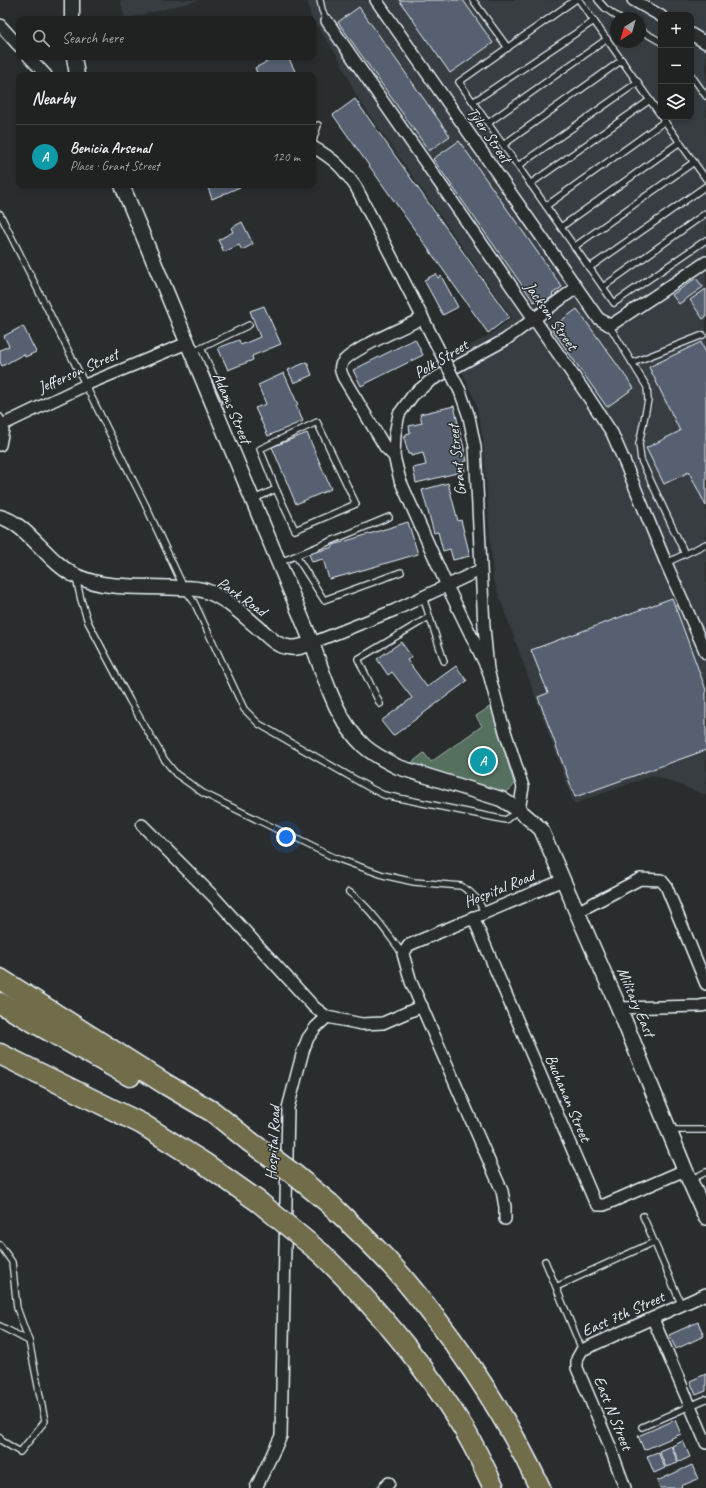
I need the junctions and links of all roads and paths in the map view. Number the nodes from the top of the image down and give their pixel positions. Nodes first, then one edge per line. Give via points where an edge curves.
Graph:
1 (72, 0) edge
2 (320, 0) edge
3 (376, 0) edge
4 (473, 0) edge
5 (575, 0) edge
6 (579, 0) edge
7 (598, 0) edge
8 (633, 0) edge
9 (611, 12) edge
10 (658, 14) edge
11 (72, 16) edge
12 (327, 21) joint
13 (594, 21) junction
14 (0, 25) edge
15 (646, 33) edge
16 (694, 36) edge
17 (607, 39) junction
18 (658, 40) edge
19 (16, 43) edge
20 (706, 43) edge
21 (508, 48) junction
22 (32, 60) edge
23 (74, 60) edge
24 (622, 60) junction
25 (43, 72) edge
26 (76, 72) edge
27 (694, 78) edge
28 (638, 82) junction
29 (706, 96) edge
30 (650, 100) junction
31 (473, 102) junction
32 (658, 111) edge
33 (660, 120) edge
34 (664, 120) edge
35 (488, 124) junction
36 (318, 125) dead end
37 (316, 131) edge
38 (680, 142) junction
39 (503, 145) junction
40 (316, 149) edge
41 (694, 162) junction
42 (518, 166) junction
43 (706, 179) edge
44 (530, 184) junction
45 (706, 186) edge
46 (123, 188) edge
47 (546, 206) junction
48 (706, 213) edge
49 (0, 214) edge
50 (560, 227) junction
51 (706, 240) edge
52 (574, 247) junction
53 (706, 262) edge
54 (589, 268) junction
55 (576, 288) junction
56 (603, 288) junction
57 (423, 318) junction
58 (533, 319) junction
59 (249, 325) dead end
60 (609, 325) junction
61 (703, 335) dead end
62 (193, 348) junction
63 (632, 364) junction
64 (86, 385) junction
65 (225, 400) dead end
66 (2, 420) edge
67 (0, 445) edge
68 (394, 456) junction
69 (276, 489) junction
70 (252, 500) junction
71 (0, 517) edge
72 (389, 517) dead end
73 (706, 544) edge
74 (685, 554) junction
75 (296, 556) junction
76 (278, 563) junction
77 (666, 563) junction
78 (480, 570) junction
79 (401, 572) dead end
80 (76, 576) junction
81 (447, 586) junction
82 (184, 588) junction
83 (423, 598) junction
84 (430, 617) junction
85 (312, 643) junction
86 (706, 654) edge
87 (444, 662) dead end
88 (488, 670) junction
89 (380, 704) dead end
90 (519, 810) junction
91 (142, 825) dead end
92 (563, 880) junction
93 (349, 892) dead end
94 (575, 907) junction
95 (484, 912) junction
96 (473, 917) junction
97 (403, 954) junction
98 (0, 978) edge
99 (706, 984) edge
100 (0, 1003) edge
101 (706, 1005) edge
102 (422, 1006) junction
103 (619, 1008) junction
104 (327, 1017) junction
105 (0, 1054) edge
106 (669, 1130) junction
107 (706, 1130) edge
108 (249, 1141) junction
109 (706, 1172) edge
110 (687, 1175) junction
111 (643, 1216) dead end
112 (706, 1217) edge
113 (505, 1219) dead end
114 (654, 1242) junction
115 (0, 1245) edge
116 (545, 1261) dead end
117 (556, 1287) junction
118 (706, 1294) edge
119 (682, 1306) junction
120 (653, 1318) junction
121 (0, 1326) edge
122 (29, 1341) junction
123 (582, 1350) junction
124 (706, 1399) edge
125 (690, 1406) junction
126 (642, 1427) dead end
127 (0, 1438) edge
128 (706, 1443) edge
129 (256, 1488) edge
130 (494, 1488) edge
131 (540, 1488) edge
132 (625, 1488) edge

1 - 11 street
2 - 12 lane
3 - 55 street, Tyler Street
4 - 21 lane
5 - 21 lane
6 - 13 lane
7 - 9 lane
8 - 10 street
12 - 58 street, Jackson Street
13 - 17 lane
13 - 31 lane
14 - 19 street
15 - 18 lane
16 - 20 street
17 - 24 lane
17 - 35 lane
21 - 31 lane via 459,82
22 - 25 street
23 - 26 street
24 - 28 lane
24 - 39 lane
27 - 29 lane
28 - 30 lane
28 - 42 lane
30 - 32 lane
30 - 44 lane
31 - 35 lane
33 - 47 lane
34 - 38 lane
35 - 39 lane
36 - 37 lane
38 - 41 lane
38 - 50 lane
39 - 42 lane
40 - 57 street, Grant Street via 343,168 356,187
41 - 43 lane
41 - 52 lane
42 - 44 lane
44 - 47 lane
45 - 54 lane
46 - 62 street, Adams Street
47 - 50 lane
48 - 56 lane
49 - 64 lane
50 - 52 lane
51 - 56 lane via 614,303
52 - 54 lane
53 - 60 street
54 - 56 lane
55 - 58 street, Polk Street
55 - 60 street via 598,318
57 - 68 street via 360,349 341,365 343,377 385,447
57 - 78 street, Grant Street, bridge via 460,391 469,417 475,447
58 - 68 street, Polk Street via 505,340 430,381 413,395 399,414
58 - 77 street, Jackson Street via 612,433
59 - 62 lane
60 - 63 lane
61 - 63 lane
62 - 64 street, Jefferson Street
62 - 65 lane
62 - 70 street, Adams Street
63 - 74 lane via 647,387 648,400 639,444 641,460
64 - 66 street, Jefferson Street
64 - 82 lane
66 - 67 street, Jefferson Street
68 - 81 street, Polk Street via 400,480
69 - 69 lane via 295,530 356,504 318,422 260,449
69 - 70 lane
70 - 76 street, Adams Street
71 - 80 street, Park Road via 18,525 60,566
72 - 75 lane
73 - 74 lane
74 - 77 lane
75 - 76 lane
75 - 79 lane via 324,600
76 - 85 street, Adams Street
77 - 86 street, Jackson Street
78 - 81 street, Park Road
78 - 88 street, Grant Street
80 - 82 street, Park Road via 97,584
80 - 95 lane via 88,622 130,701 164,759 176,774 203,793 333,857 383,875 414,882 461,886 478,900
81 - 83 street, Park Road
81 - 88 street, Polk Street
82 - 85 street, Park Road via 205,590 228,603 278,644 288,648
82 - 90 lane via 194,602 244,709 259,724 384,795 506,820
83 - 84 lane
83 - 85 street, Park Road
84 - 87 lane
84 - 89 lane via 358,659
85 - 90 street via 334,702 364,746 398,768 501,799
88 - 90 street, Grant Street via 523,787
90 - 92 street, Military East via 541,829
91 - 104 street via 213,896 314,1007
92 - 94 street, Military East
92 - 95 street, Hospital Road
93 - 97 lane via 377,919
94 - 99 street via 640,879 661,880 666,886
94 - 103 main road, Military East
95 - 96 street, Hospital Road
96 - 97 street, Hospital Road via 409,945
96 - 110 street, Buchanan Street via 594,1200 604,1205
97 - 102 street via 411,982
98 - 108 highway via 213,1112
100 - 108 highway
101 - 103 street
102 - 104 street via 383,1023 353,1023
102 - 113 street via 502,1191
103 - 106 main road, Military East
104 - 129 street, Hospital Road via 308,1038 288,1108 281,1436
105 - 130 highway, bridge via 142,1124 260,1202 323,1255 390,1326 434,1384 463,1427
106 - 107 lane
106 - 110 main road, Military East
108 - 131 highway, bridge via 330,1204 368,1240 411,1288 455,1343 480,1380
109 - 110 lane
110 - 112 main road, Military East
111 - 114 lane
114 - 117 lane
114 - 119 lane
115 - 122 lane via 12,1262 17,1308
116 - 117 lane, East 7th Street
117 - 123 lane, East 7th Street
118 - 119 street, East 7th Street
119 - 120 street, East 7th Street
120 - 123 street, East 7th Street
120 - 125 street
121 - 122 lane
122 - 127 lane via 46,1421 20,1452
123 - 132 street, East N Street via 577,1359 577,1368
124 - 125 lane
125 - 126 lane
125 - 128 street

